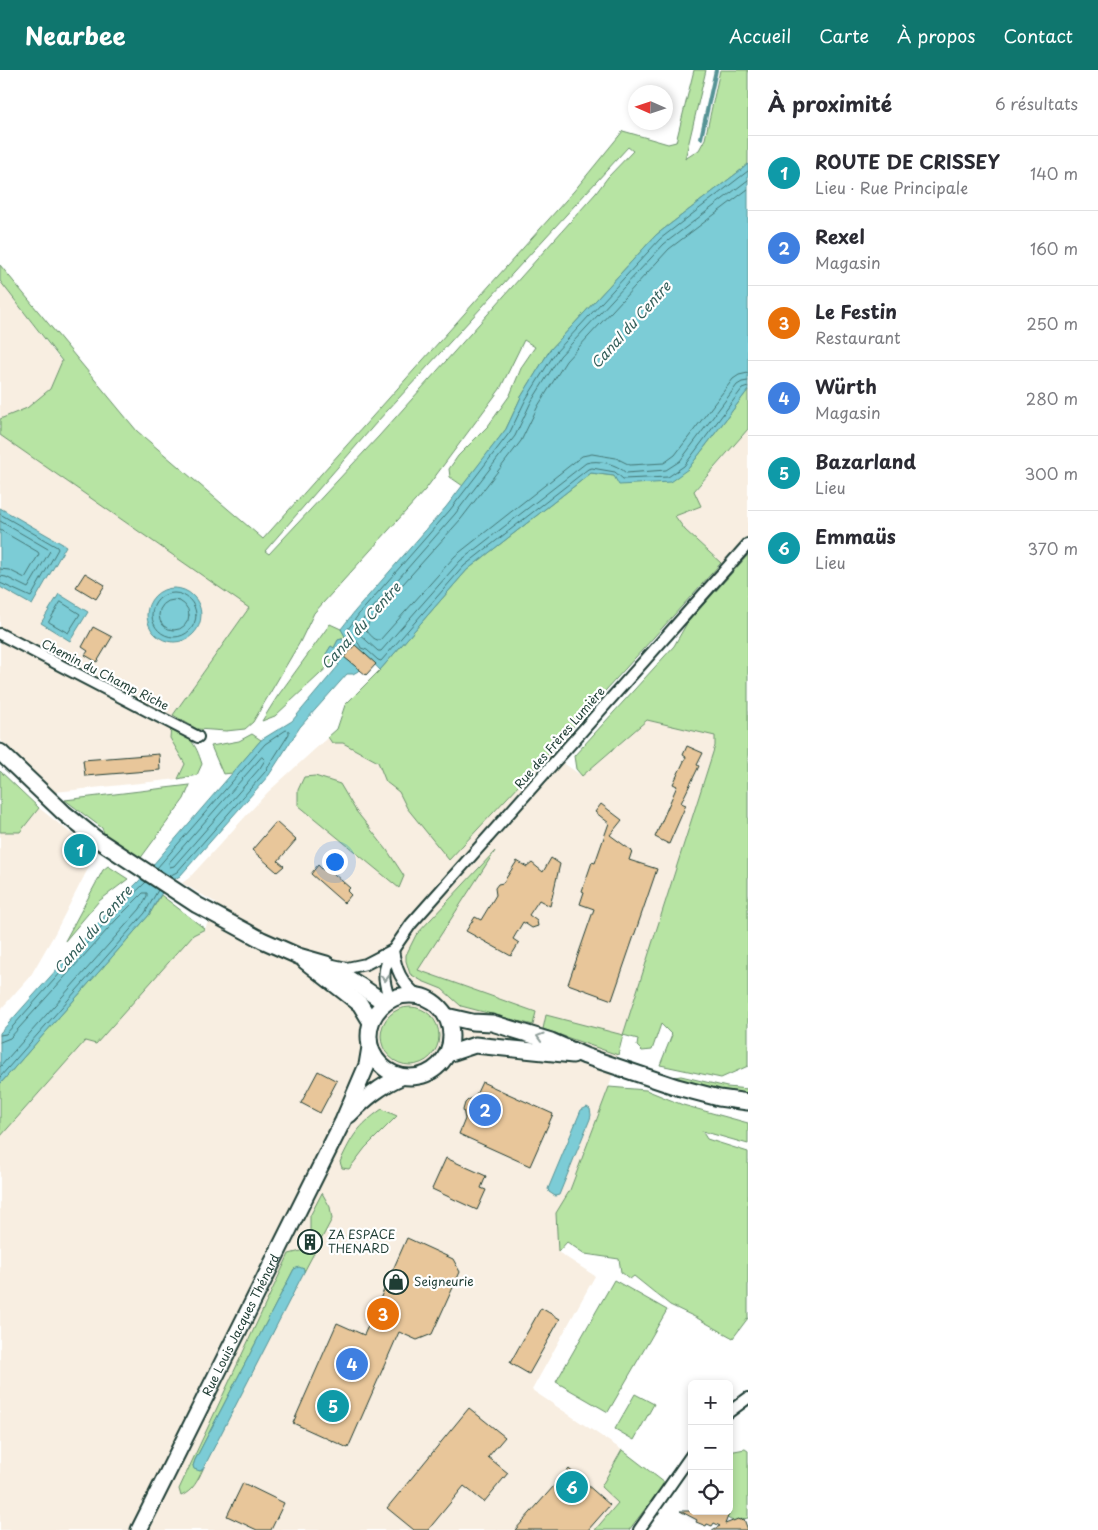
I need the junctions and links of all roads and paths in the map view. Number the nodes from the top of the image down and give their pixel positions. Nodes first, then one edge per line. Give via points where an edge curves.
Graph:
1 (748, 544) edge
2 (0, 634) edge
3 (198, 737) dead end
4 (0, 752) edge
5 (393, 950) junction
6 (298, 956) junction
7 (326, 964) junction
8 (417, 995) junction
9 (387, 1002) junction
10 (446, 1016) junction
11 (371, 1022) junction
12 (370, 1046) junction
13 (448, 1054) junction
14 (584, 1056) junction
15 (401, 1077) junction
16 (719, 1098) junction
17 (748, 1102) edge
18 (748, 1111) edge
19 (343, 1121) junction
20 (748, 1398) edge
21 (733, 1409) edge
22 (688, 1460) edge
23 (139, 1530) edge
24 (639, 1530) edge

1 - 5 street, Rue des Frères Lumière via 411,924
2 - 3 street, Chemin du Champ Riche
4 - 6 main road via 95,838 228,923
5 - 7 street, Rue des Frères Lumière via 366,964 347,968
5 - 8 street via 399,974
5 -> 9 street, Rue des Frères Lumière via 384,971
6 - 7 main road
6 - 11 main road via 360,1004
7 - 9 main road
8 - 9 main road via 399,996
8 - 10 main road via 434,1002
9 - 11 main road
10 - 13 main road via 452,1035
14 -> 10 main road via 551,1041 492,1023
11 - 12 main road
12 - 15 main road via 382,1066
12 - 19 main road, Rue Louis Jacques Thénard via 367,1065
13 - 14 main road via 475,1045
13 - 15 main road via 430,1073
14 - 16 main road
15 - 19 main road, Rue Louis Jacques Thénard via 367,1097
16 - 17 main road
16 - 18 street
19 - 23 main road, Rue Louis Jacques Thénard
20 - 21 street
22 - 24 street

